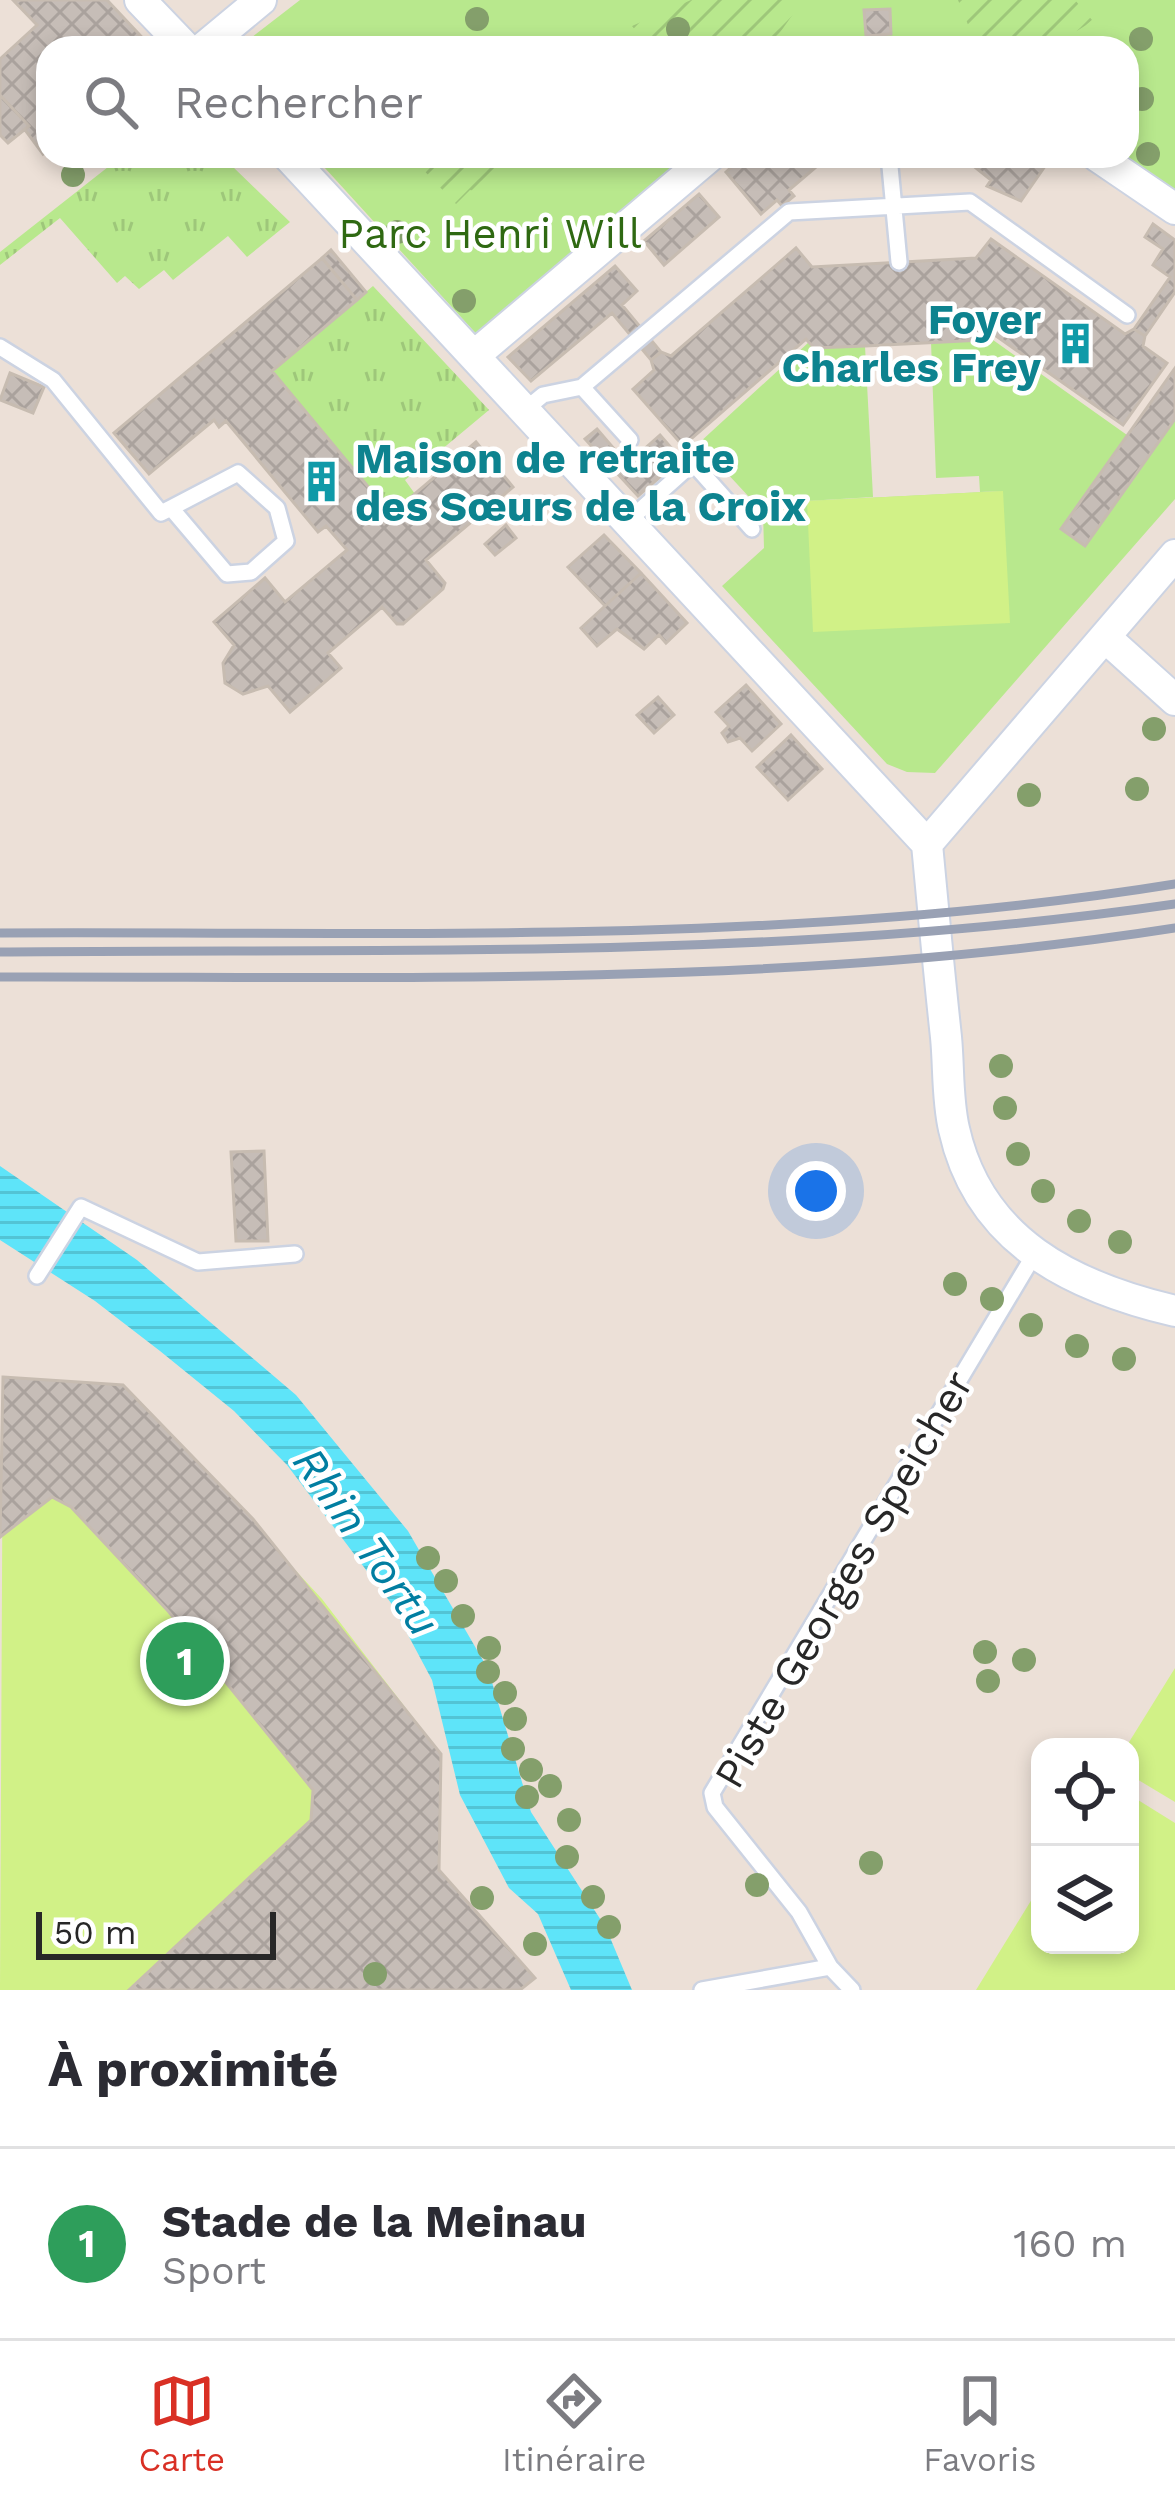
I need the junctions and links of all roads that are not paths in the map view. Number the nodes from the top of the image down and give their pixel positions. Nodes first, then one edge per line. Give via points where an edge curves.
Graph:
1 (140, 0) edge
2 (261, 0) edge
3 (174, 36) edge
4 (218, 36) edge
5 (299, 168) edge
6 (696, 168) edge
7 (891, 168) edge
8 (1115, 168) edge
9 (894, 206) junction
10 (1175, 209) edge
11 (899, 262) dead end
12 (1127, 315) dead end
13 (2, 354) edge
14 (476, 355) junction
15 (582, 387) junction
16 (526, 410) junction
17 (630, 440) dead end
18 (171, 508) junction
19 (628, 521) junction
20 (752, 529) dead end
21 (1175, 555) edge
22 (1106, 638) junction
23 (1175, 700) edge
24 (927, 844) junction
25 (296, 1254) dead end
26 (1034, 1255) junction
27 (37, 1276) dead end
28 (1175, 1311) edge
29 (830, 1967) junction
30 (702, 1990) edge
31 (852, 1990) edge

1 - 3 street
2 - 4 street
5 - 14 street
6 - 14 street
7 - 9 lane
8 - 10 street
9 - 11 lane
9 - 12 lane via 970,202
9 - 15 lane via 789,212
13 - 18 lane via 53,380 161,513
14 - 16 street
15 - 16 lane via 543,395
15 - 17 lane
16 - 19 street
18 - 18 lane via 238,473 277,508 286,541 251,572 227,574
19 - 20 lane via 693,463
19 - 24 street
21 - 22 street
22 - 23 street
22 - 24 street
24 - 26 street via 955,1132 979,1192
25 - 27 lane via 198,1262 81,1207
26 - 28 street via 1086,1286
26 - 29 lane, Piste Georges Speicher via 712,1793
29 - 30 lane
29 - 31 lane

